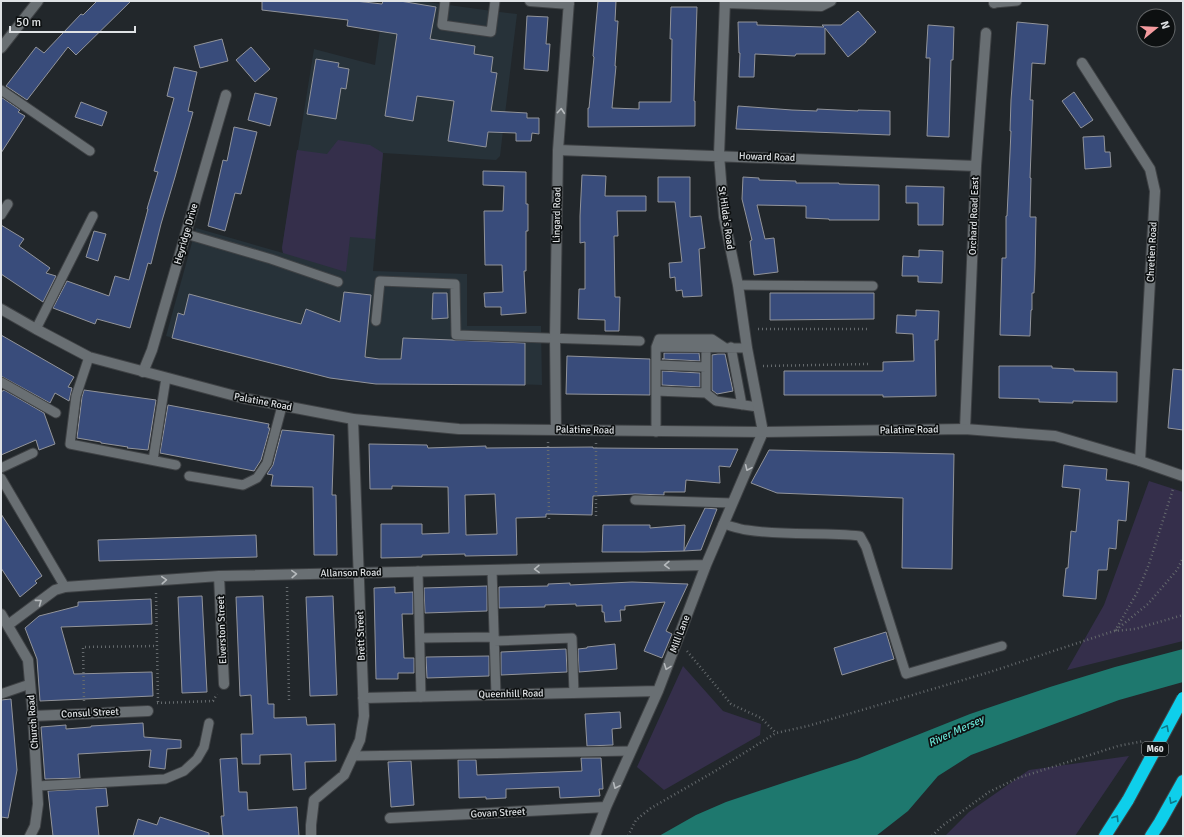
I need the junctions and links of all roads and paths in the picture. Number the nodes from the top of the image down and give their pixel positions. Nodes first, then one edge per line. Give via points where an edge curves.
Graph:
1 (38, 1) edge
2 (445, 1) edge
3 (495, 1) edge
4 (530, 1) edge
5 (831, 1) edge
6 (1017, 1) edge
7 (725, 2) edge
8 (994, 2) edge
9 (569, 3) edge
10 (986, 33) dead end
11 (1, 48) edge
12 (1082, 62) dead end
13 (1, 90) edge
14 (226, 95) dead end
15 (558, 150) junction
16 (90, 151) dead end
17 (719, 155) junction
18 (976, 166) junction
19 (8, 204) dead end
20 (1, 215) edge
21 (93, 216) dead end
22 (186, 234) junction
23 (338, 282) dead end
24 (738, 285) junction
25 (873, 286) dead end
26 (2, 313) edge
27 (376, 321) dead end
28 (36, 329) junction
29 (744, 329) junction
30 (867, 329) dead end
31 (555, 338) junction
32 (640, 341) dead end
33 (656, 347) junction
34 (706, 347) junction
35 (727, 347) junction
36 (747, 348) junction
37 (89, 357) junction
38 (869, 364) dead end
39 (656, 365) junction
40 (751, 366) junction
41 (706, 367) junction
42 (143, 372) junction
43 (166, 378) junction
44 (1, 382) edge
45 (656, 391) junction
46 (706, 393) junction
47 (742, 405) junction
48 (282, 406) junction
49 (758, 407) junction
50 (56, 413) dead end
51 (353, 419) junction
52 (552, 430) junction
53 (966, 430) junction
54 (596, 431) junction
55 (656, 432) junction
56 (763, 432) junction
57 (33, 453) dead end
58 (153, 460) junction
59 (1140, 461) junction
60 (176, 465) dead end
61 (1, 468) edge
62 (189, 476) dead end
63 (1183, 476) edge
64 (1, 478) edge
65 (1173, 489) dead end
66 (635, 500) dead end
67 (732, 503) junction
68 (596, 516) dead end
69 (549, 520) dead end
70 (723, 524) junction
71 (1183, 558) edge
72 (706, 564) junction
73 (492, 570) junction
74 (418, 571) junction
75 (358, 573) junction
76 (287, 575) junction
77 (219, 576) junction
78 (156, 581) junction
79 (65, 586) junction
80 (1, 614) edge
81 (1183, 614) edge
82 (8, 625) junction
83 (1114, 631) junction
84 (420, 638) junction
85 (494, 639) junction
86 (678, 640) junction
87 (157, 646) junction
88 (1002, 646) dead end
89 (30, 684) junction
90 (224, 684) joint
91 (658, 691) junction
92 (574, 693) junction
93 (1, 694) edge
94 (496, 695) junction
95 (421, 697) junction
96 (363, 698) junction
97 (1183, 698) edge
98 (289, 700) dead end
99 (158, 703) junction
100 (143, 711) joint
101 (84, 714) junction
102 (33, 716) junction
103 (209, 723) dead end
104 (776, 733) junction
105 (1147, 740) dead end
106 (631, 751) junction
107 (353, 756) junction
108 (1183, 781) edge
109 (37, 786) junction
110 (606, 807) junction
111 (390, 818) dead end
112 (30, 836) edge
113 (311, 836) edge
114 (595, 836) edge
115 (628, 836) edge
116 (932, 836) edge
117 (1105, 836) edge
118 (1151, 836) edge

1 - 11 street
2 - 3 lane via 442,25 491,32
4 - 9 street
5 - 7 street via 821,6
6 - 8 lane
7 - 17 street, St Hilda's Road
15 -> 9 street, Lingard Road
10 - 18 street, Orchard Road East
12 - 59 street, Chretien Road via 1150,170 1155,191
13 - 16 lane
14 - 22 street, Heyridge Drive
15 - 17 street, Howard Road
15 - 31 street, Lingard Road
17 - 18 street, Howard Road
17 - 24 street, St Hilda's Road via 724,217
18 - 53 street, Orchard Road East
19 - 20 lane
21 - 28 lane
22 - 23 lane
22 - 42 street, Heyridge Drive via 152,350
24 - 25 lane
24 - 29 street, St Hilda's Road
26 - 28 street, Palatine Road
27 - 31 lane via 380,281 455,284 456,335
28 - 37 street, Palatine Road
29 - 30 path
29 - 36 street, St Hilda's Road
31 - 32 lane
31 - 52 street, Lingard Road
33 - 34 lane
33 - 35 lane via 659,339 669,338 712,339
33 - 39 lane
34 - 35 lane
34 - 41 lane
35 - 36 lane
35 - 47 lane
36 - 40 street, St Hilda's Road
37 - 42 street, Palatine Road
37 - 58 lane via 76,396 70,444
38 - 40 path
39 - 41 lane
39 - 45 lane
40 - 49 street, St Hilda's Road
41 - 46 lane
42 - 43 street, Palatine Road
43 - 48 street, Palatine Road
43 - 58 lane
44 - 50 lane
45 - 46 lane
45 - 55 lane
46 - 47 lane via 716,401
47 - 49 lane
48 - 51 street, Palatine Road
48 - 62 lane via 268,463 257,478 243,485
49 - 56 street, St Hilda's Road
51 - 52 street, Palatine Road via 458,428
51 - 75 street, Brett Street
52 - 54 street, Palatine Road
52 - 69 path
53 - 56 street, Palatine Road
53 - 59 street, Palatine Road via 1055,436
54 - 55 street, Palatine Road
54 - 68 path
55 - 56 street, Palatine Road
56 -> 67 street, Mill Lane
57 - 61 lane
58 - 60 lane
59 - 63 street, Palatine Road
64 - 79 lane
65 - 83 path via 1138,591
66 - 67 lane
67 - 70 street, Mill Lane
70 - 72 street, Mill Lane
70 - 88 lane via 761,532 860,536 866,546 906,674
71 - 83 path via 1148,604
72 -> 73 street, Allanson Road
72 - 86 street, Mill Lane
73 - 74 street, Allanson Road
73 - 85 lane
74 - 75 street, Allanson Road
74 - 84 lane
76 -> 75 street, Allanson Road
75 - 96 street, Brett Street
76 - 77 street, Allanson Road
76 - 98 path
78 -> 77 street, Allanson Road
77 - 90 street, Elverston Street
78 - 79 street, Allanson Road
78 - 87 path
82 -> 79 street, Allanson Road via 55,590
80 - 82 street, Church Road
81 - 83 path via 1135,629
82 - 89 street, Church Road via 28,660
83 - 104 path via 990,672 808,726
84 - 85 lane
84 - 95 lane
85 - 92 lane via 572,638
85 - 94 lane
86 -> 91 street, Mill Lane
86 - 104 path via 731,704 761,718
87 - 99 path
87 - 101 path via 83,647
89 - 93 lane
89 - 102 street, Church Road
90 - 99 path via 213,701
91 - 92 street, Queenhill Road
91 - 106 street, Mill Lane
92 - 94 street, Queenhill Road
94 - 95 street, Queenhill Road
95 - 96 street, Queenhill Road
96 - 107 street, Brett Street via 364,716 360,740
117 -> 97 highway, M60, bridge via 1128,800
99 - 100 path via 148,703
100 - 101 street, Consul Street
101 - 102 street, Consul Street
102 - 109 street, Church Road
103 - 109 lane via 204,747 197,759 184,771 165,779
104 - 115 path via 651,808 636,820
105 - 116 path via 1118,746 1018,778 989,792
106 - 107 lane
106 -> 110 street, Mill Lane
107 - 113 street, Brett Street via 344,775 314,800
108 -> 118 highway
109 - 112 street, Church Road via 35,826
110 - 111 street, Govan Street
110 - 114 street, Mill Lane

